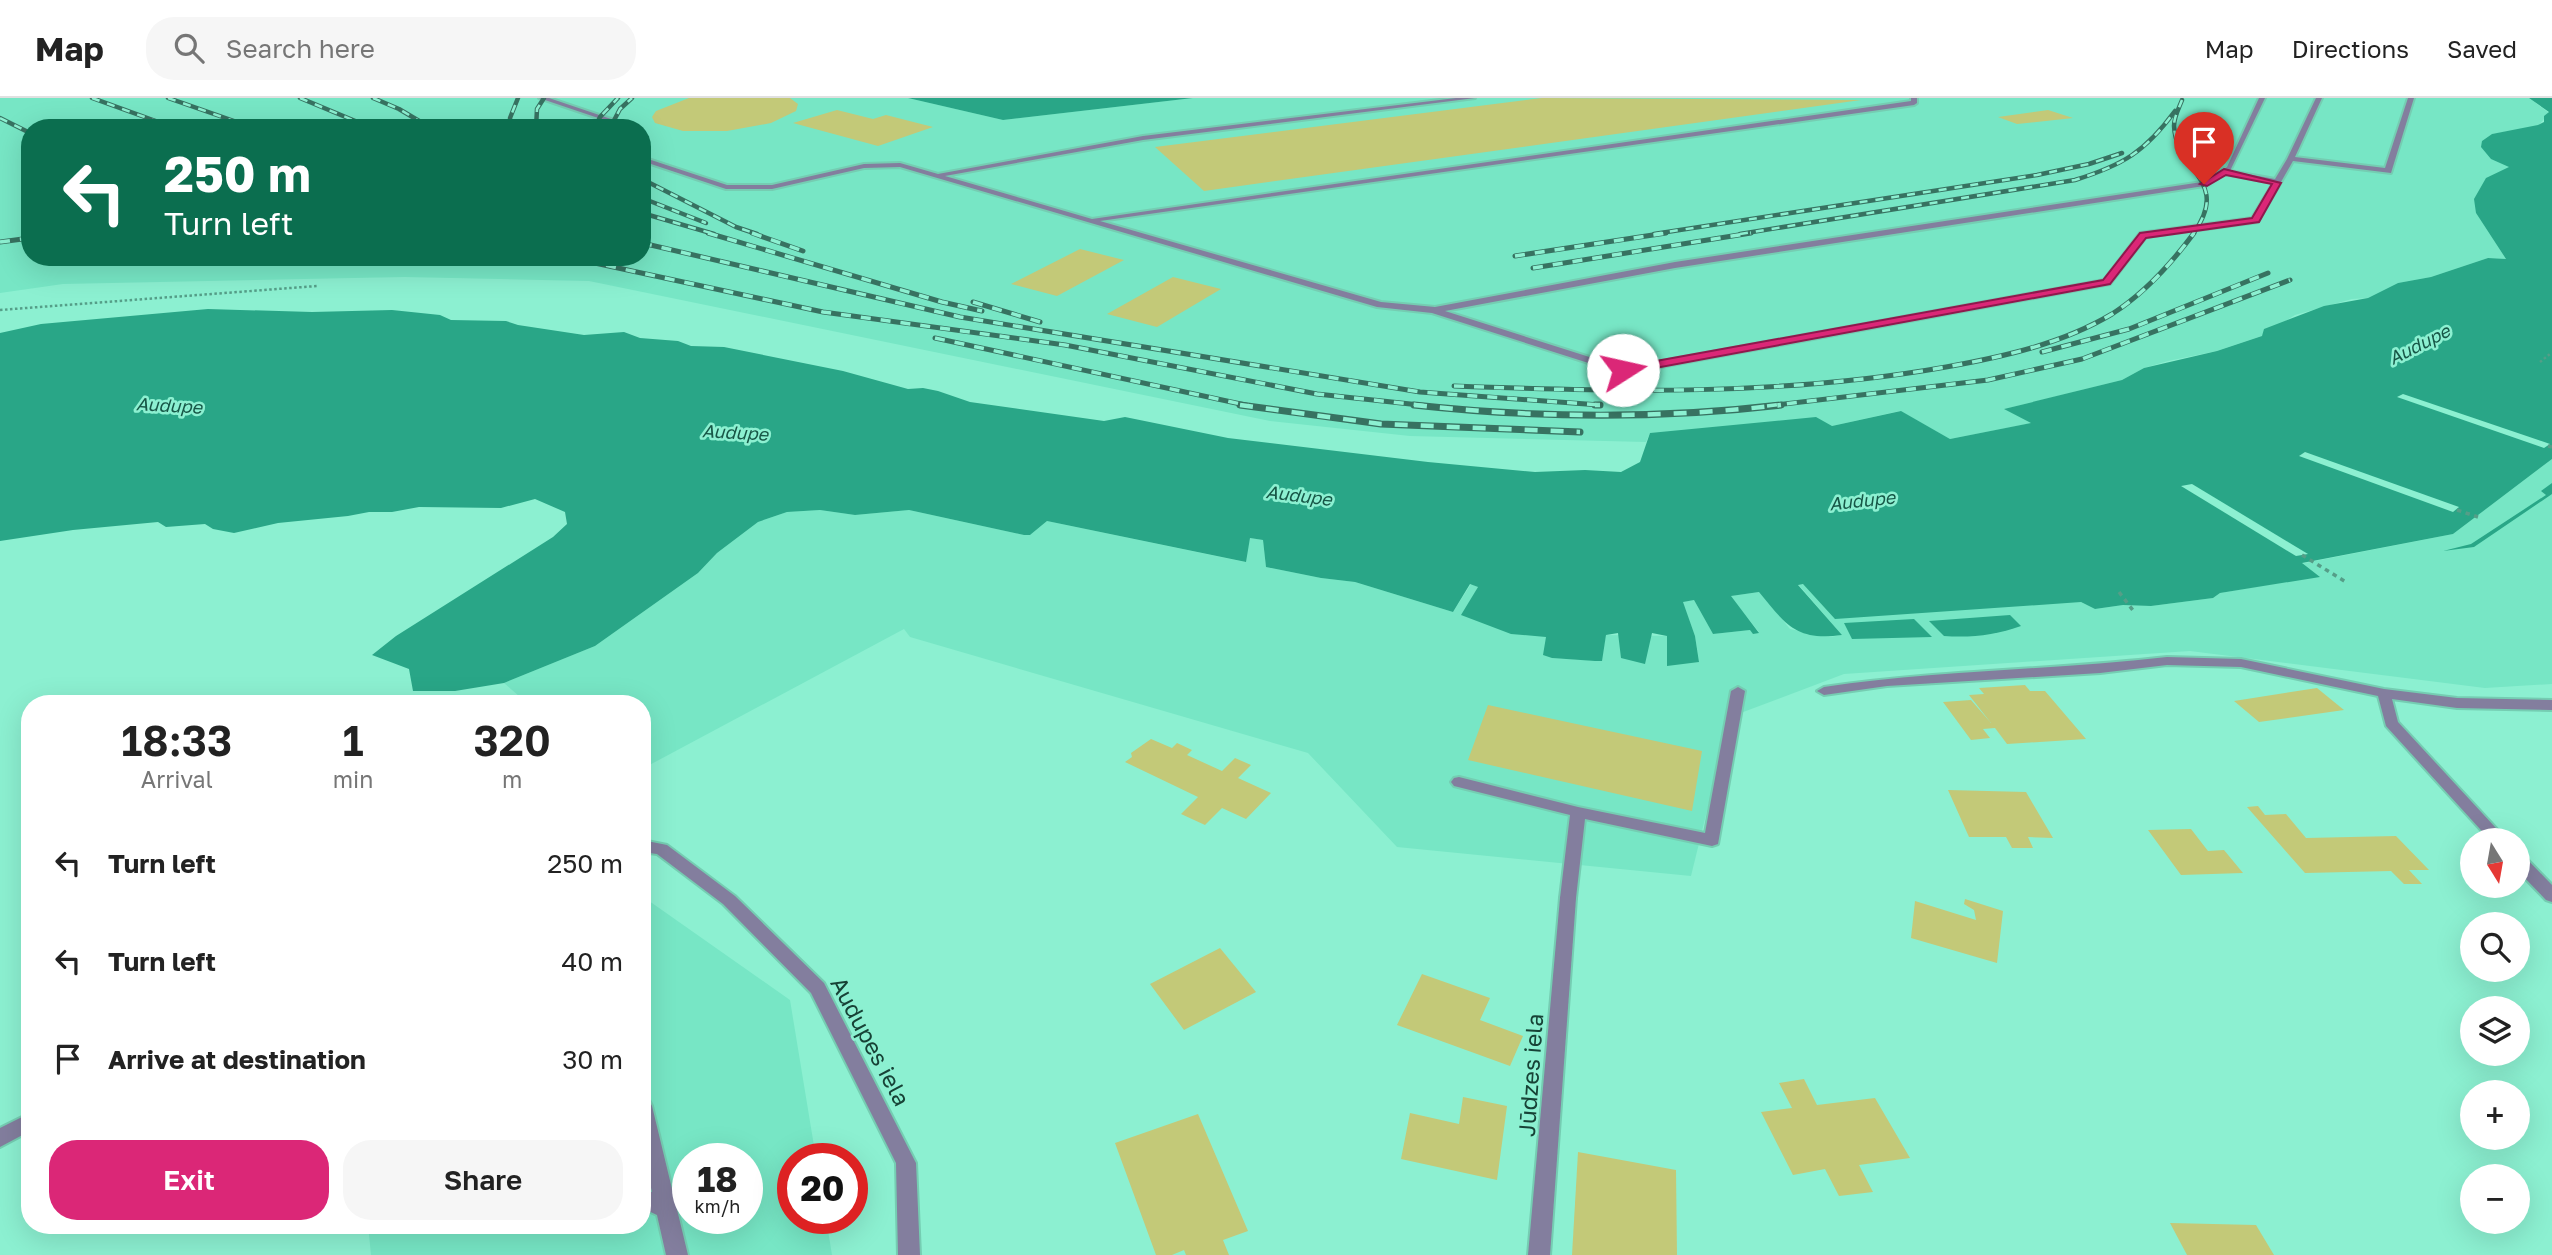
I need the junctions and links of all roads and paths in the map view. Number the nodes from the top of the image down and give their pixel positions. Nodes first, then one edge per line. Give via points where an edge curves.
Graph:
1 (541, 98) edge
2 (1472, 98) edge
3 (1914, 98) edge
4 (2262, 98) edge
5 (2319, 98) edge
6 (2411, 98) edge
7 (606, 119) edge
8 (2291, 159) junction
9 (651, 162) edge
10 (2224, 172) junction
11 (936, 174) junction
12 (2277, 183) junction
13 (1091, 220) junction
14 (317, 286) dead end
15 (0, 310) edge
16 (1435, 310) junction
17 (2550, 354) dead end
18 (2540, 362) dead end
19 (2457, 509) dead end
20 (2478, 517) dead end
21 (2302, 555) dead end
22 (2346, 582) dead end
23 (2119, 592) dead end
24 (2135, 613) dead end
25 (1738, 691) dead end
26 (1824, 691) dead end
27 (2385, 693) junction
28 (2552, 705) edge
29 (1459, 782) dead end
30 (1578, 812) junction
31 (2488, 828) edge
32 (651, 847) edge
33 (2530, 873) edge
34 (2552, 896) edge
35 (21, 1126) edge
36 (0, 1138) edge
37 (651, 1145) edge
38 (651, 1202) edge
39 (666, 1209) junction
40 (677, 1255) edge
41 (909, 1255) edge
42 (1539, 1255) edge

1 - 7 street
2 - 11 street via 1143,138
3 - 13 street via 1914,103
4 - 10 street via 2230,168
5 - 8 street
6 - 8 street via 2388,171
8 - 12 street
9 - 11 street via 726,187 772,187 864,166 900,165
10 - 12 street
10 - 16 street via 2204,184 1688,263
11 - 13 street
12 - 16 street via 2255,220 2143,235 2106,282 1623,370
13 - 16 street via 1380,305
14 - 15 path
17 - 18 path
19 - 20 path
21 - 22 path
23 - 24 path
25 - 30 street via 1712,840
26 - 27 street via 2167,661 2241,663
27 - 28 street via 2457,703
27 - 31 street via 2391,723
29 - 30 street
30 - 42 street, Jūdzes iela
32 - 41 street, Audupes iela via 661,849 729,900 818,988 906,1163
33 - 34 street
35 - 36 street
37 - 39 street
38 - 39 street
39 - 40 street

